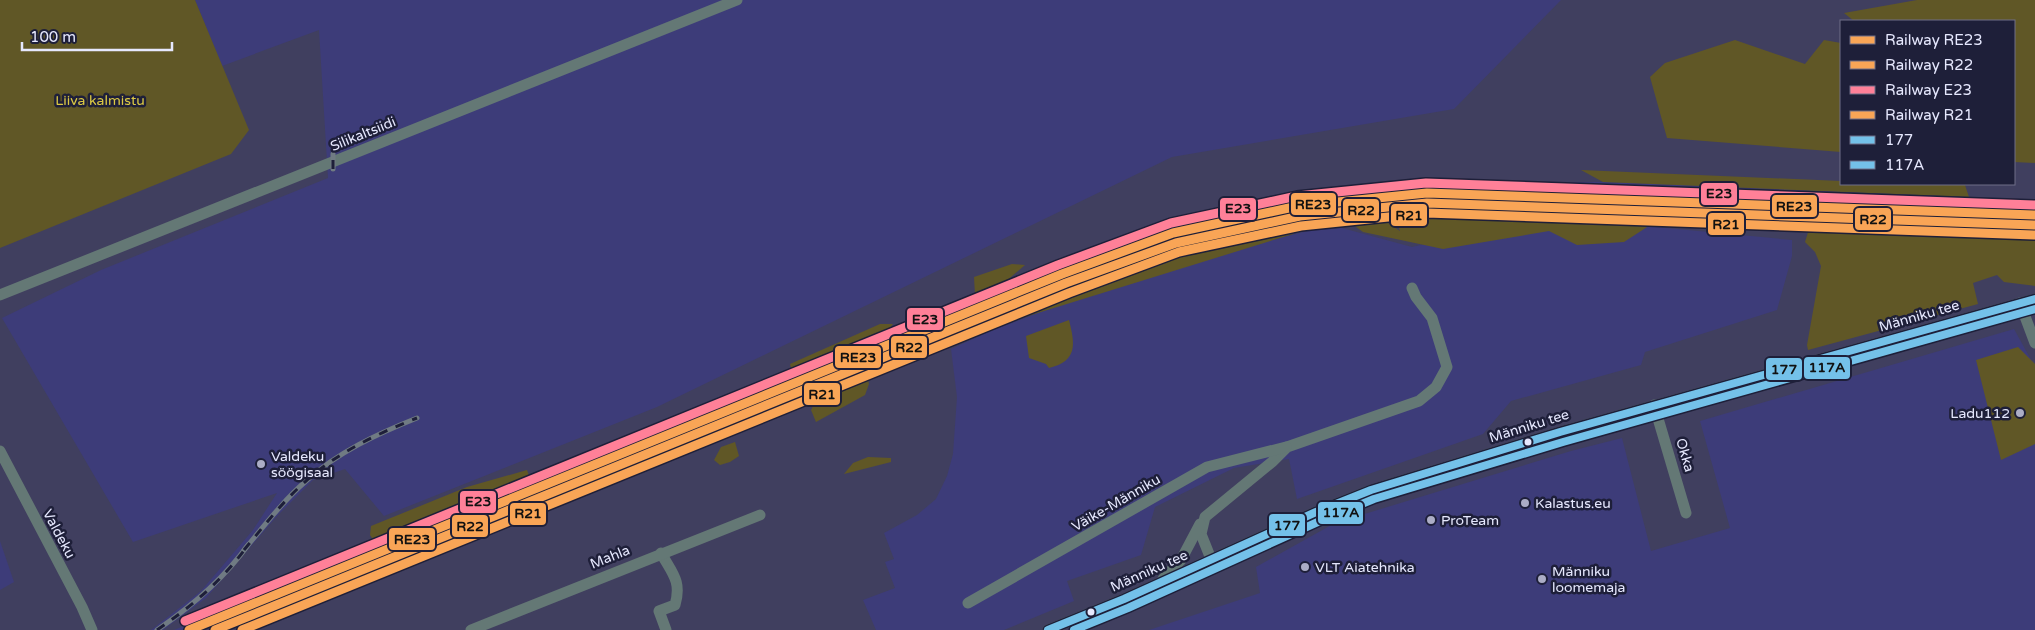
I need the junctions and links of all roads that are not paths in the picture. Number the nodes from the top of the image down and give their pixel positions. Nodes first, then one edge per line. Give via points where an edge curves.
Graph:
1 (737, 0) edge
2 (1412, 288) dead end
3 (0, 295) edge
4 (2035, 299) edge
5 (2020, 303) junction
6 (2035, 343) edge
7 (1654, 405) junction
8 (1287, 447) junction
9 (0, 451) edge
10 (1686, 513) dead end
11 (760, 515) dead end
12 (1205, 517) junction
13 (661, 553) junction
14 (1211, 559) junction
15 (1160, 582) junction
16 (968, 603) dead end
17 (92, 630) edge
18 (471, 630) edge
19 (666, 630) edge
20 (1048, 630) edge

1 - 3 street, Silikaltsiidi
2 - 8 street, Väike-Männiku via 1432,318 1447,367 1436,387 1419,401
4 - 5 street, Männiku tee
5 - 6 street
5 - 7 street, Männiku tee
7 - 10 street, Okka
7 - 14 street, Männiku tee via 1372,490
8 - 12 street, Väike-Männiku
8 - 16 street, Väike-Männiku via 1208,467
9 - 17 street, Valdeku
11 - 13 street, Mahla
12 - 14 street via 1201,534
12 - 15 street via 1182,560
13 - 18 street, Mahla
13 - 19 street via 679,591 675,604 659,611
14 - 15 street, Männiku tee
15 - 20 street, Männiku tee

